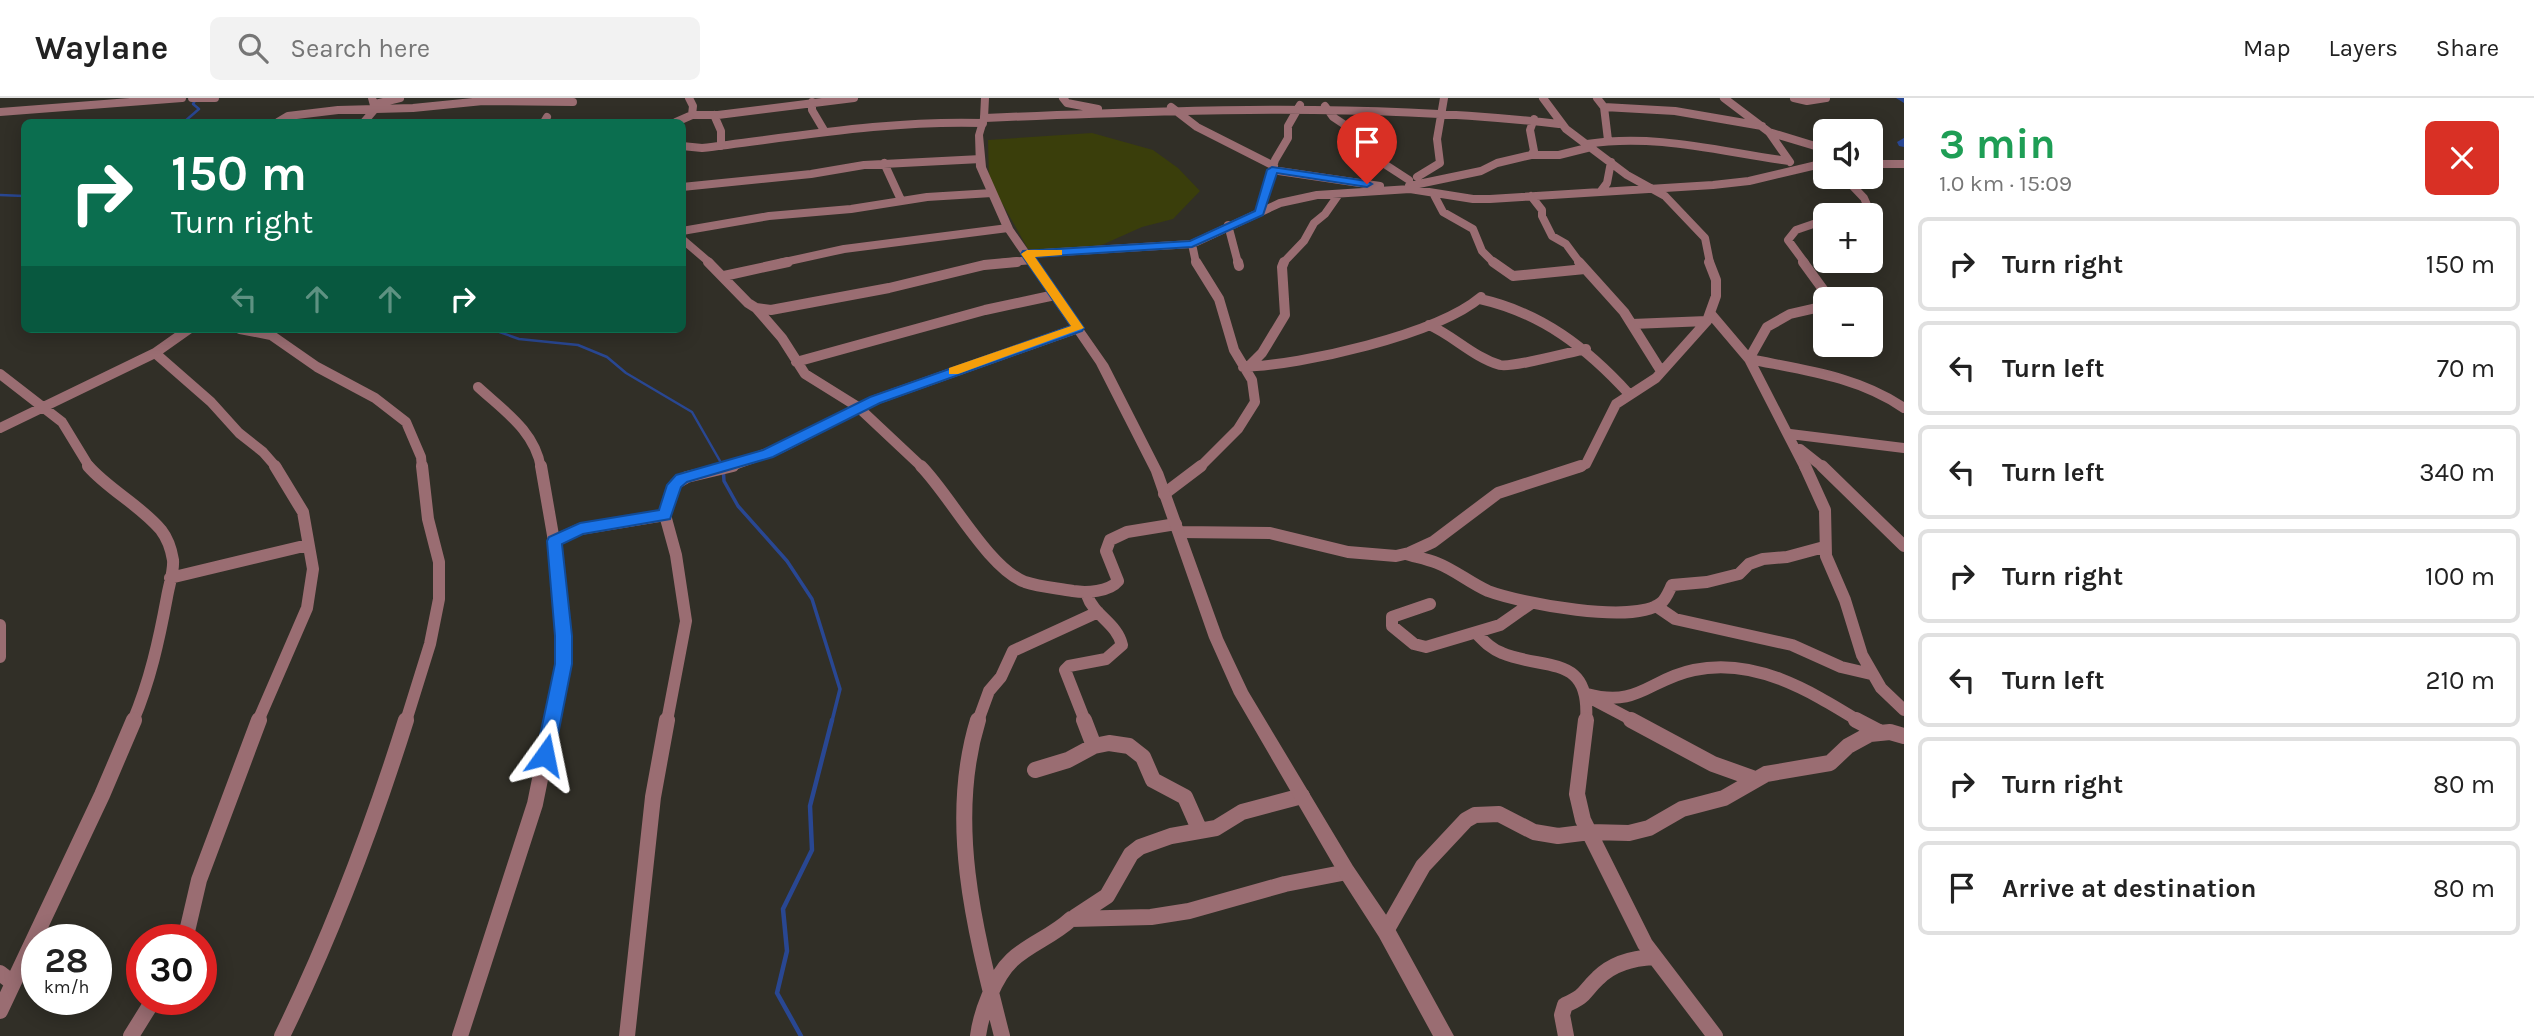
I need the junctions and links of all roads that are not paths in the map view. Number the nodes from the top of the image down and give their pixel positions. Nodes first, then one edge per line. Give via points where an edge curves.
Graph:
1 (182, 98) edge
2 (192, 98) edge
3 (215, 98) edge
4 (400, 98) edge
5 (689, 98) edge
6 (854, 98) edge
7 (985, 98) edge
8 (1063, 98) edge
9 (1444, 98) edge
10 (1543, 98) edge
11 (1597, 98) edge
12 (1724, 98) edge
13 (1794, 98) edge
14 (1826, 98) edge
15 (1100, 101) dead end
16 (573, 102) dead end
17 (813, 102) junction
18 (374, 104) edge
19 (1300, 105) junction
20 (1325, 106) junction
21 (1171, 107) junction
22 (1604, 107) junction
23 (1442, 109) junction
24 (1109, 111) junction
25 (0, 112) edge
26 (692, 115) junction
27 (713, 115) junction
28 (281, 119) edge
29 (683, 119) edge
30 (1534, 119) junction
31 (984, 120) junction
32 (1559, 124) junction
33 (1762, 126) junction
34 (825, 132) junction
35 (1769, 132) junction
36 (1608, 140) junction
37 (721, 145) junction
38 (1813, 145) edge
39 (1589, 146) junction
40 (686, 147) edge
41 (1531, 155) junction
42 (981, 159) junction
43 (1789, 161) junction
44 (1611, 162) junction
45 (884, 163) junction
46 (1883, 164) edge
47 (1904, 164) edge
48 (1813, 166) edge
49 (1273, 168) junction
50 (1797, 170) junction
51 (1409, 180) junction
52 (686, 187) edge
53 (1651, 188) junction
54 (1396, 189) junction
55 (1855, 189) edge
56 (1601, 191) junction
57 (992, 193) junction
58 (1433, 193) junction
59 (1339, 194) junction
60 (1531, 196) junction
61 (901, 200) junction
62 (1866, 203) edge
63 (1259, 212) junction
64 (1813, 224) edge
65 (1228, 225) junction
66 (1008, 228) junction
67 (686, 230) edge
68 (686, 243) edge
69 (1192, 244) junction
70 (1029, 257) junction
71 (1240, 266) dead end
72 (1585, 269) junction
73 (724, 276) junction
74 (1821, 287) edge
75 (1055, 295) junction
76 (1480, 298) joint
77 (756, 308) junction
78 (1813, 309) edge
79 (1709, 317) junction
80 (1632, 324) junction
81 (1429, 325) junction
82 (1078, 328) junction
83 (183, 333) edge
84 (261, 333) edge
85 (1586, 349) junction
86 (155, 353) junction
87 (1749, 359) junction
88 (796, 362) junction
89 (1246, 366) junction
90 (1661, 372) junction
91 (0, 374) edge
92 (478, 387) dead end
93 (1629, 394) junction
94 (858, 407) junction
95 (43, 408) junction
96 (1904, 408) edge
97 (0, 428) edge
98 (1790, 434) junction
99 (1797, 447) junction
100 (1904, 447) edge
101 (1164, 494) junction
102 (665, 515) junction
103 (1177, 528) junction
104 (554, 541) junction
105 (308, 545) junction
106 (1824, 547) junction
107 (1904, 547) edge
108 (1406, 554) junction
109 (170, 578) junction
110 (1091, 592) junction
111 (1430, 604) dead end
112 (1530, 604) junction
113 (1656, 606) junction
114 (1098, 612) junction
115 (0, 625) edge
116 (1476, 633) junction
117 (0, 657) edge
118 (1871, 674) junction
119 (1587, 694) junction
120 (1904, 710) edge
121 (1879, 732) junction
122 (1904, 736) edge
123 (1094, 746) junction
124 (1035, 770) dead end
125 (1755, 779) junction
126 (1302, 796) junction
127 (1200, 831) junction
128 (1590, 832) junction
129 (1347, 872) junction
130 (1072, 919) junction
131 (189, 924) edge
132 (1386, 931) junction
133 (1654, 957) junction
134 (6, 978) edge
135 (991, 993) junction
136 (0, 1011) edge
137 (144, 1015) edge
138 (131, 1036) edge
139 (282, 1036) edge
140 (460, 1036) edge
141 (627, 1036) edge
142 (978, 1036) edge
143 (1002, 1036) edge
144 (1444, 1036) edge
145 (1566, 1036) edge
146 (1715, 1036) edge

1 - 25 street
2 - 3 street
4 - 18 street
5 - 26 street
6 - 17 street
7 - 31 street
8 - 24 street via 1067,103
9 - 23 street
10 - 32 street
11 - 22 street
12 - 33 street
13 - 14 street
15 - 24 street
16 - 18 street
17 - 27 street
17 - 34 street via 812,110
18 - 28 street
19 - 20 street
19 - 21 street
19 - 49 street
20 - 23 street
20 - 51 street via 1345,125 1349,141
21 - 24 street
21 - 49 street via 1197,127
22 - 33 street via 1657,109
22 - 36 street
23 - 30 street
23 - 51 street via 1435,142 1440,163
24 - 31 street
26 - 27 street
26 - 29 street
27 - 37 street via 721,131
30 - 32 street
30 - 41 street
31 - 34 street
31 - 42 street via 979,135
32 - 39 street
33 - 35 street
34 - 37 street
35 - 38 street
35 - 43 street
36 - 39 street
36 - 43 street via 1663,141
37 - 40 street
39 - 41 street via 1559,155
39 - 44 street
41 - 54 street
42 - 45 street
42 - 57 street
43 - 50 street
44 - 53 street
44 - 56 street
45 - 52 street
45 - 61 street
46 - 47 street
48 - 50 street
49 - 54 street
49 - 63 street
50 - 53 street via 1749,181
51 - 54 street
53 - 56 street
53 - 79 street via 1665,196 1705,238 1717,287
54 - 58 street
54 - 59 street
55 - 62 street
56 - 60 street
57 - 61 street
57 - 66 street
58 - 60 street via 1473,199
58 - 72 street via 1443,212 1474,229 1482,251 1506,273
59 - 63 street via 1293,200
59 - 89 street via 1285,259 1285,315 1262,354
60 - 72 street via 1552,236 1566,244
61 - 67 street
63 - 65 street
64 - 74 street via 1796,230 1788,240
65 - 69 street
65 - 71 street
66 - 70 street
66 - 73 street via 845,250
68 - 73 street
69 - 70 street
69 - 89 street via 1196,265 1219,299 1234,350
70 - 75 street
70 - 77 street via 788,309
72 - 80 street
73 - 77 street
75 - 82 street
75 - 88 street
76 - 81 street
76 - 85 street via 1539,317
77 - 88 street
78 - 87 street via 1790,314 1767,327
79 - 80 street
79 - 87 street
79 - 90 street
80 - 90 street
81 - 85 street via 1503,366
81 - 89 street via 1350,350 1274,366
82 - 94 street
82 - 101 street via 1121,399
83 - 86 street
84 - 139 street via 284,342 406,422 423,466 428,519 439,562 439,599 430,644 382,797 310,979
85 - 93 street
86 - 95 street
86 - 105 street via 278,469 303,512
87 - 96 street via 1849,379 1885,393
87 - 98 street
88 - 94 street via 805,374
89 - 101 street via 1255,388 1253,408 1197,471
90 - 93 street
91 - 95 street
92 - 104 street via 526,430 539,455
93 - 108 street via 1616,404 1586,464 1509,486 1436,539
94 - 102 street via 775,451 682,479 675,485
94 - 110 street via 927,472 986,548 1014,576
95 - 97 street
95 - 109 street via 68,430 102,481 160,529 172,551
98 - 99 street
98 - 100 street
99 - 106 street via 1825,510
99 - 107 street via 1832,474
101 - 103 street
102 - 104 street via 580,528
102 - 141 street via 686,621 653,797
103 - 108 street via 1272,533 1353,552
103 - 110 street via 1127,532 1110,540 1106,551 1118,580 1114,586
103 - 126 street via 1226,662
104 - 140 street via 563,671 535,804
105 - 109 street
105 - 131 street via 313,569 307,608 263,708 199,880
106 - 113 street via 1763,559 1739,573 1707,582 1672,585
106 - 118 street
108 - 112 street via 1438,563 1471,584
109 - 134 street via 145,693 102,795
110 - 114 street via 1087,599
111 - 116 street via 1397,614 1392,626 1414,645 1426,647
112 - 113 street via 1569,610
112 - 116 street via 1500,625
113 - 118 street via 1675,619 1767,638
114 - 123 street via 1119,634 1122,645 1116,656 1065,670
114 - 135 street via 1013,651 976,726 967,764 963,817
115 - 117 street
116 - 119 street via 1492,651 1569,670
118 - 120 street
119 - 121 street via 1617,701 1693,671 1718,669 1797,684
119 - 125 street via 1667,741
119 - 128 street via 1576,798
121 - 122 street
121 - 125 street via 1848,746 1830,763
123 - 124 street via 1068,761
123 - 127 street via 1118,743 1137,750 1153,780 1185,797
125 - 128 street via 1724,798 1682,809 1649,828 1629,833
126 - 127 street via 1242,811 1216,828
126 - 129 street
127 - 130 street via 1135,850 1107,896
128 - 132 street via 1558,836 1534,832 1499,814 1475,815 1423,866
128 - 133 street via 1627,913
129 - 130 street via 1189,911
129 - 132 street
130 - 135 street via 1013,959
132 - 144 street
133 - 145 street via 1621,961 1584,997 1565,1005
133 - 146 street
134 - 136 street
135 - 142 street
135 - 143 street
137 - 138 street

